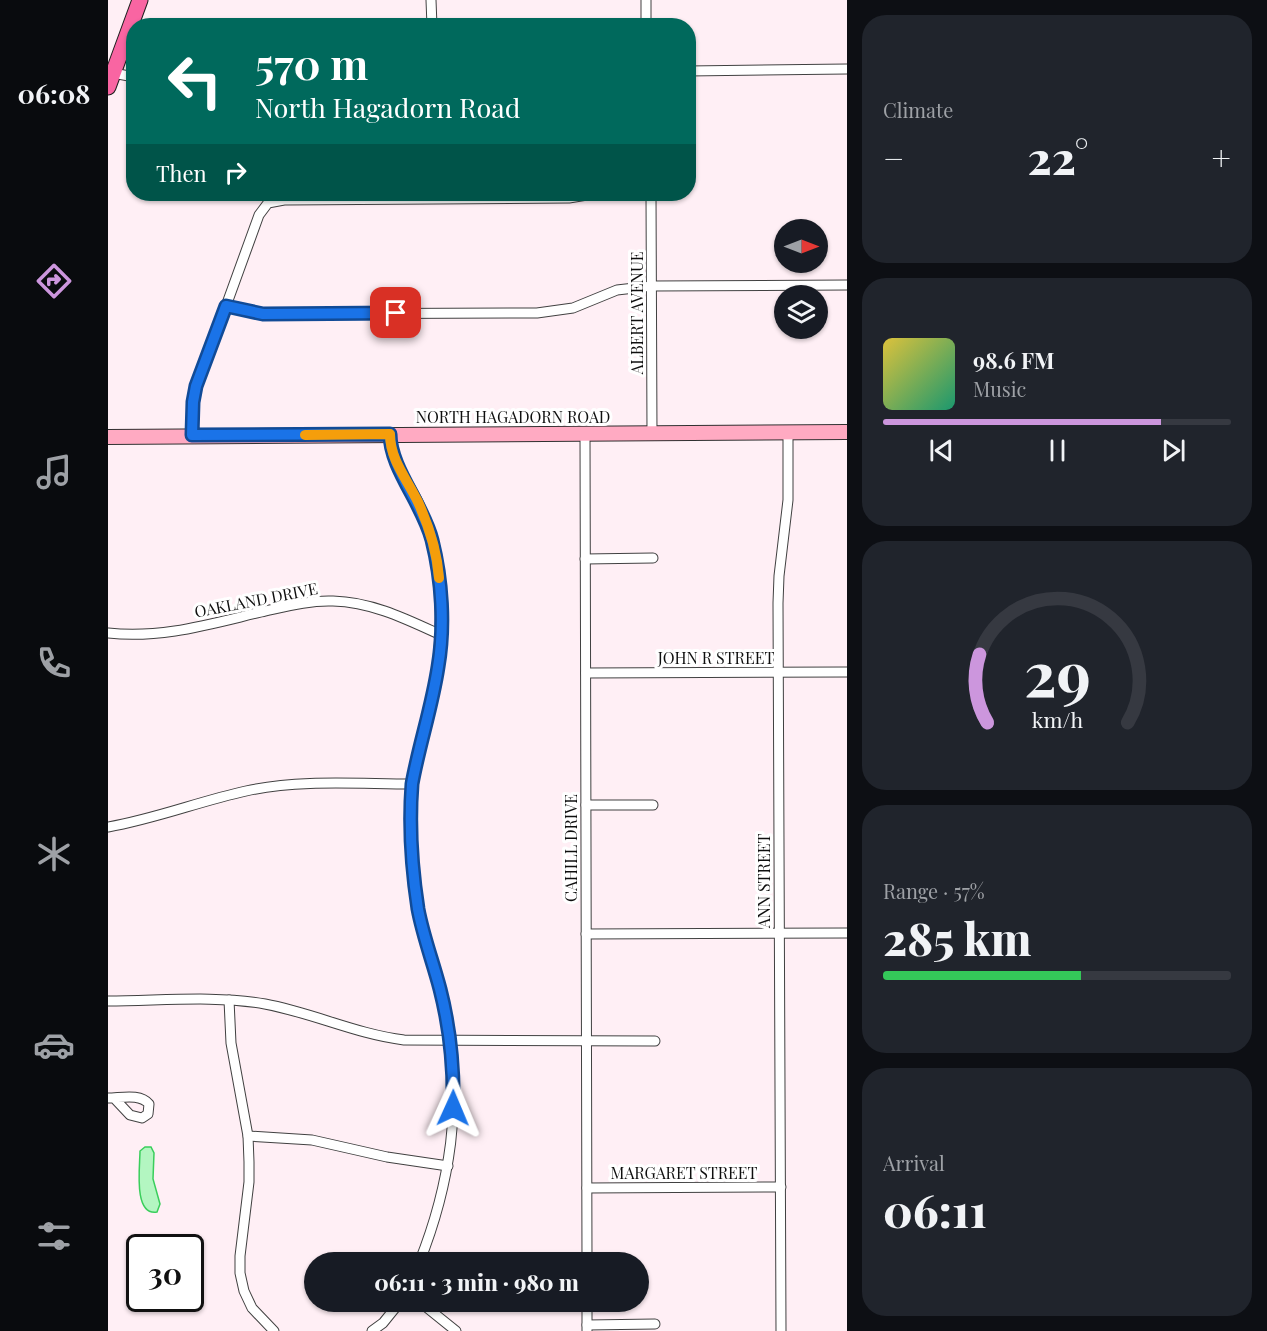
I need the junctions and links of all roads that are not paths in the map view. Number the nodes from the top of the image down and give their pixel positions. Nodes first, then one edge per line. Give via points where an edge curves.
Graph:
1 (140, 0) edge
2 (431, 0) edge
3 (646, 0) edge
4 (133, 18) edge
5 (432, 18) edge
6 (646, 18) edge
7 (126, 37) edge
8 (847, 69) edge
9 (696, 71) edge
10 (126, 78) edge
11 (110, 80) edge
12 (279, 201) edge
13 (651, 201) edge
14 (847, 285) edge
15 (652, 286) junction
16 (226, 306) junction
17 (788, 432) junction
18 (847, 432) edge
19 (585, 433) junction
20 (652, 433) junction
21 (390, 434) junction
22 (192, 435) junction
23 (108, 437) edge
24 (653, 558) dead end
25 (585, 559) junction
26 (108, 633) edge
27 (441, 636) junction
28 (778, 672) junction
29 (847, 672) edge
30 (586, 673) junction
31 (412, 784) junction
32 (586, 804) junction
33 (652, 804) dead end
34 (108, 827) edge
35 (780, 933) junction
36 (847, 933) edge
37 (586, 934) junction
38 (229, 1000) junction
39 (108, 1001) edge
40 (587, 1041) junction
41 (654, 1041) dead end
42 (450, 1042) junction
43 (248, 1136) junction
44 (448, 1166) junction
45 (781, 1187) junction
46 (587, 1188) junction
47 (423, 1252) edge
48 (587, 1252) edge
49 (392, 1312) edge
50 (432, 1312) edge
51 (587, 1312) edge
52 (655, 1324) dead end
53 (587, 1328) edge
54 (274, 1331) edge
55 (372, 1331) edge
56 (456, 1331) edge
57 (782, 1331) edge

1 - 4 main road
2 - 5 street
3 - 6 street
7 - 11 main road
8 - 9 street
10 - 11 street
12 - 16 street via 268,203 260,215
13 - 15 street, ALBERT AVENUE
14 - 15 street
15 - 16 street via 617,290 573,308 537,312 263,314
15 - 20 street, ALBERT AVENUE
16 - 22 street via 196,386
17 - 18 street, NORTH HAGADORN ROAD
17 - 20 street, NORTH HAGADORN ROAD
17 - 28 street, ANN STREET
19 - 20 street, NORTH HAGADORN ROAD
19 - 21 street, NORTH HAGADORN ROAD
19 - 25 street, CAHILL DRIVE
21 - 22 street, NORTH HAGADORN ROAD
21 - 27 street via 395,460 417,500 434,545
22 - 23 street, NORTH HAGADORN ROAD
24 - 25 street
25 - 30 street, CAHILL DRIVE
26 - 27 street, OAKLAND DRIVE via 176,632 304,603 332,601 383,610
27 - 31 street via 436,681
28 - 29 street, JOHN R STREET
28 - 30 street, JOHN R STREET
28 - 35 street, ANN STREET
30 - 32 street, CAHILL DRIVE
31 - 34 street via 270,787
31 - 42 street via 418,909 443,999
32 - 33 street
32 - 37 street, CAHILL DRIVE
35 - 36 street
35 - 37 street
35 - 45 street, ANN STREET
37 - 40 street, CAHILL DRIVE
38 - 39 street
38 - 42 street via 280,1007 379,1037
38 - 43 street via 231,1043
40 - 41 street
40 - 42 street
40 - 46 street, CAHILL DRIVE
42 - 44 street via 454,1086
43 - 44 street via 312,1140
43 - 54 street via 249,1182 240,1273 252,1308
44 - 47 street
45 - 46 street, MARGARET STREET
45 - 57 street, ANN STREET
46 - 48 street, CAHILL DRIVE
49 - 55 street
50 - 56 street
51 - 53 street
52 - 53 street

